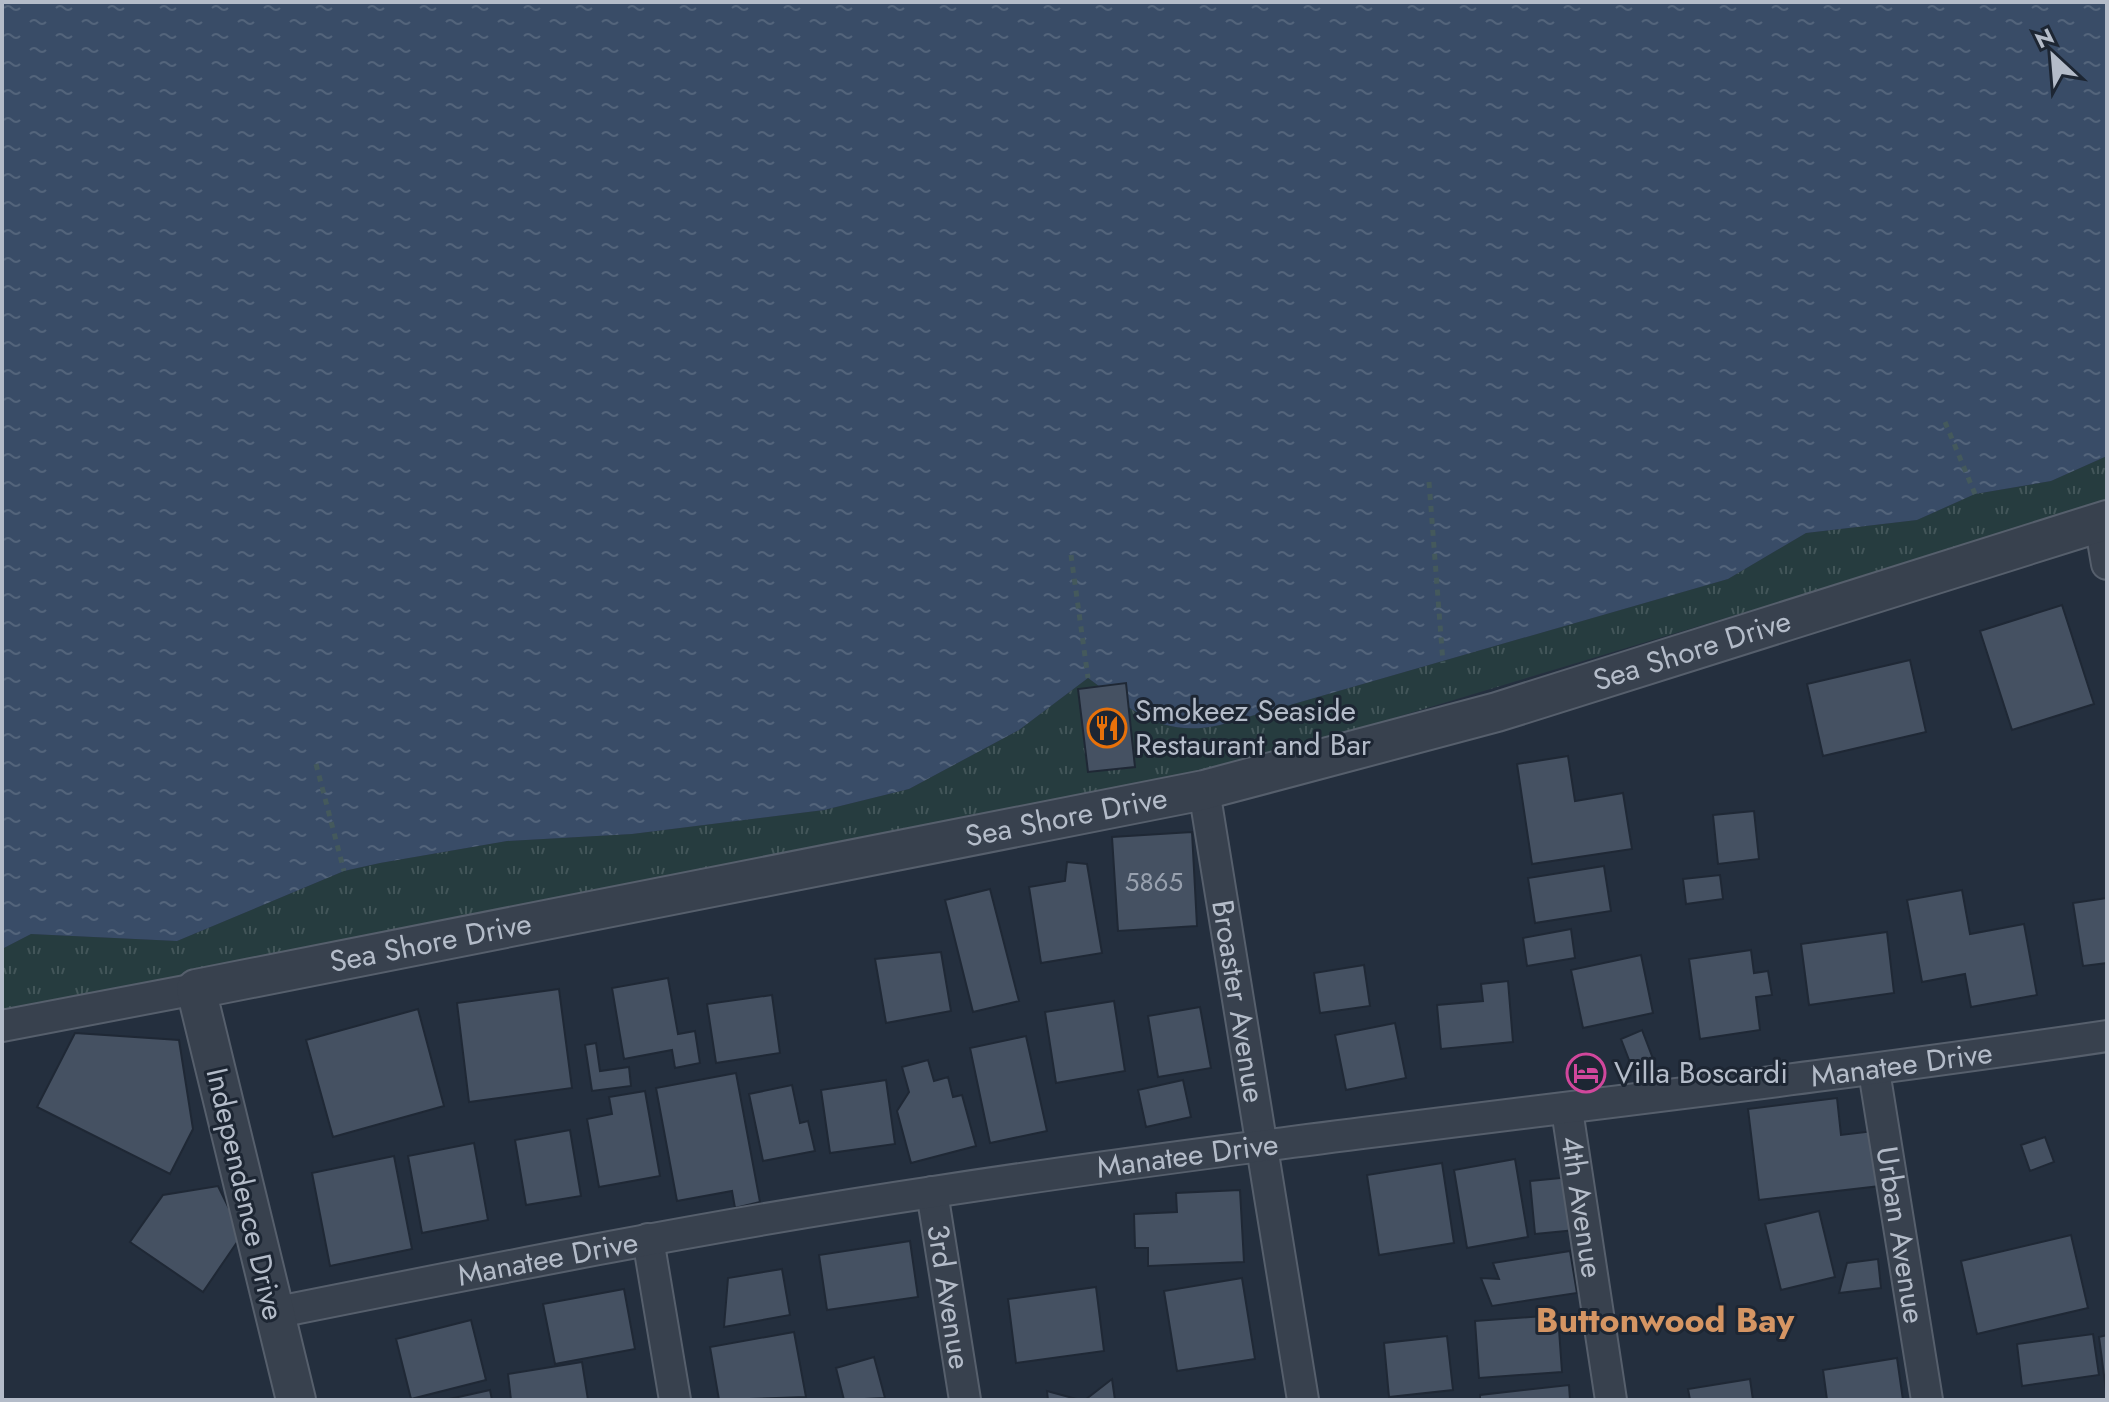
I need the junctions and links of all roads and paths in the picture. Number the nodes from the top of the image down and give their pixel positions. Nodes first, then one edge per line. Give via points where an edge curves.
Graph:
1 (1945, 422) dead end
2 (1429, 482) dead end
3 (1975, 494) dead end
4 (2104, 522) edge
5 (1071, 555) dead end
6 (2107, 564) edge
7 (1443, 663) dead end
8 (1088, 678) dead end
9 (316, 764) dead end
10 (1204, 790) junction
11 (344, 871) dead end
12 (196, 989) junction
13 (2, 1026) edge
14 (2107, 1036) edge
15 (1874, 1071) junction
16 (1567, 1110) junction
17 (1259, 1145) junction
18 (932, 1192) junction
19 (648, 1239) junction
20 (273, 1313) junction
21 (296, 1400) edge
22 (675, 1400) edge
23 (965, 1400) edge
24 (1303, 1400) edge
25 (1611, 1400) edge
26 (1927, 1400) edge

1 - 3 path
2 - 7 path
4 - 6 street
4 - 10 street, Sea Shore Drive via 1497,712
5 - 8 path
9 - 11 path
10 - 12 street, Sea Shore Drive
10 - 17 street, Broaster Avenue
12 - 13 street, Sea Shore Drive
12 - 20 street, Independence Drive
14 - 15 street, Manatee Drive
15 - 16 street, Manatee Drive
15 - 26 street, Urban Avenue
16 - 17 street, Manatee Drive
16 - 25 street, 4th Avenue
17 - 18 street, Manatee Drive
17 - 24 street, Broaster Avenue
18 - 19 street, Manatee Drive
18 - 23 street, 3rd Avenue
19 - 20 street, Manatee Drive
19 - 22 street
20 - 21 street, Independence Drive

